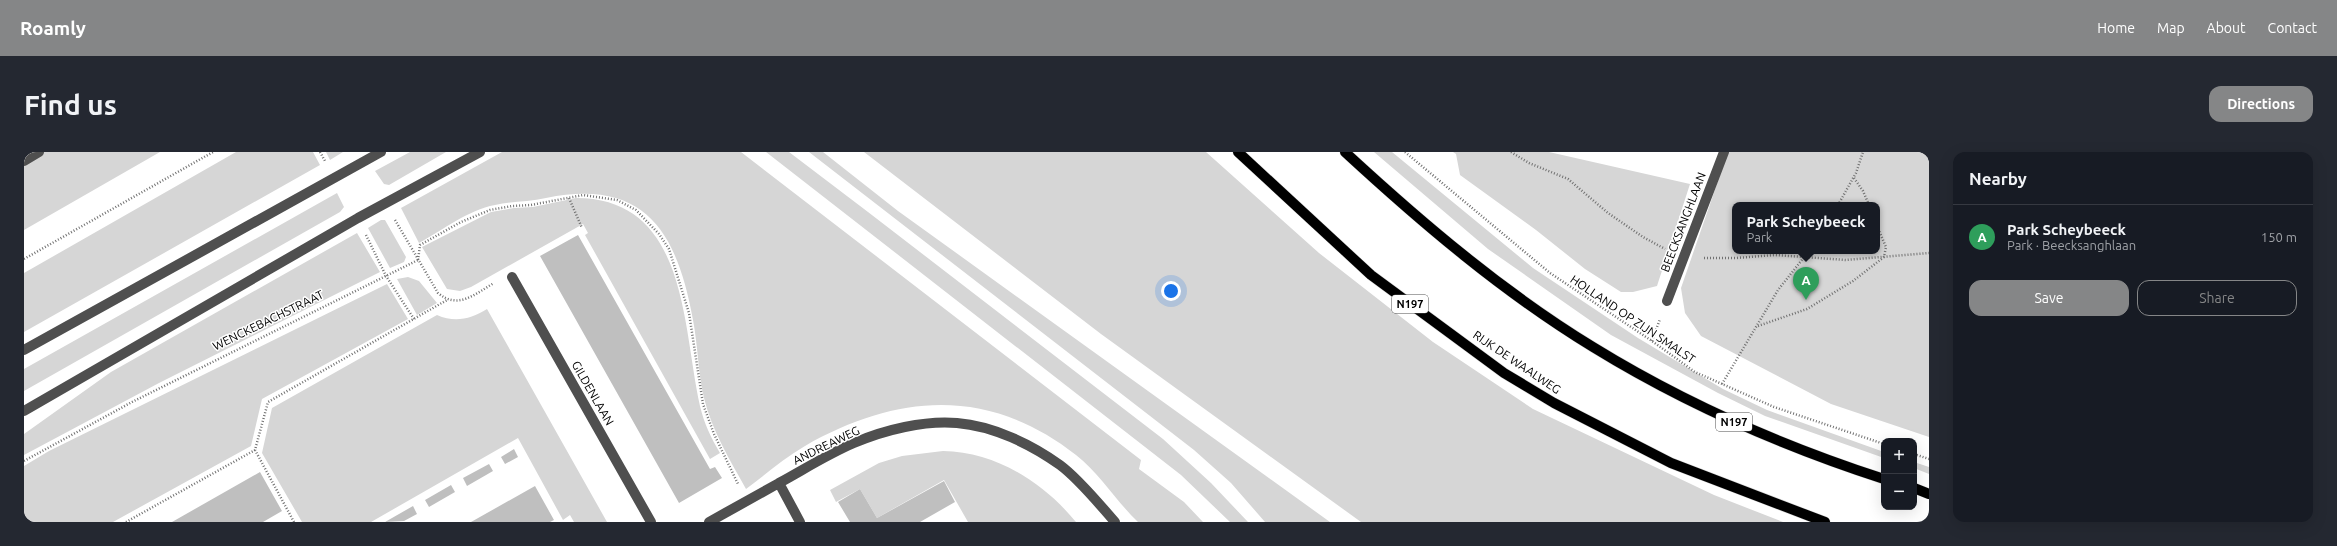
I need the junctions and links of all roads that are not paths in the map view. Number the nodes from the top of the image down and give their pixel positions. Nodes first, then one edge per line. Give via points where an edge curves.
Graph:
1 (40, 152) edge
2 (380, 152) edge
3 (480, 152) edge
4 (1238, 152) edge
5 (1345, 152) edge
6 (1724, 152) edge
7 (24, 161) edge
8 (512, 277) road end
9 (1667, 301) dead end
10 (24, 350) edge
11 (24, 411) edge
12 (1881, 478) edge
13 (779, 483) junction
14 (1917, 489) edge
15 (1929, 494) edge
16 (651, 522) edge
17 (709, 522) edge
18 (800, 522) edge
19 (1115, 522) edge
20 (1825, 522) edge

1 - 7 street
2 - 10 street
3 - 11 street via 358,218
4 - 20 main road, RIJK DE WAALWEG / N197 via 1371,275 1504,373 1554,403 1671,463
5 - 12 main road, N197 via 1401,204 1480,268 1592,347 1645,378 1713,412 1835,463
6 - 9 street, BEECKSANGHLAAN
8 - 16 street, GILDENLAAN
13 - 17 street
13 - 18 street
13 - 19 street, ANDREAWEG via 860,441 885,432 923,425 957,423 994,431 1023,443 1061,466
14 - 15 main road

